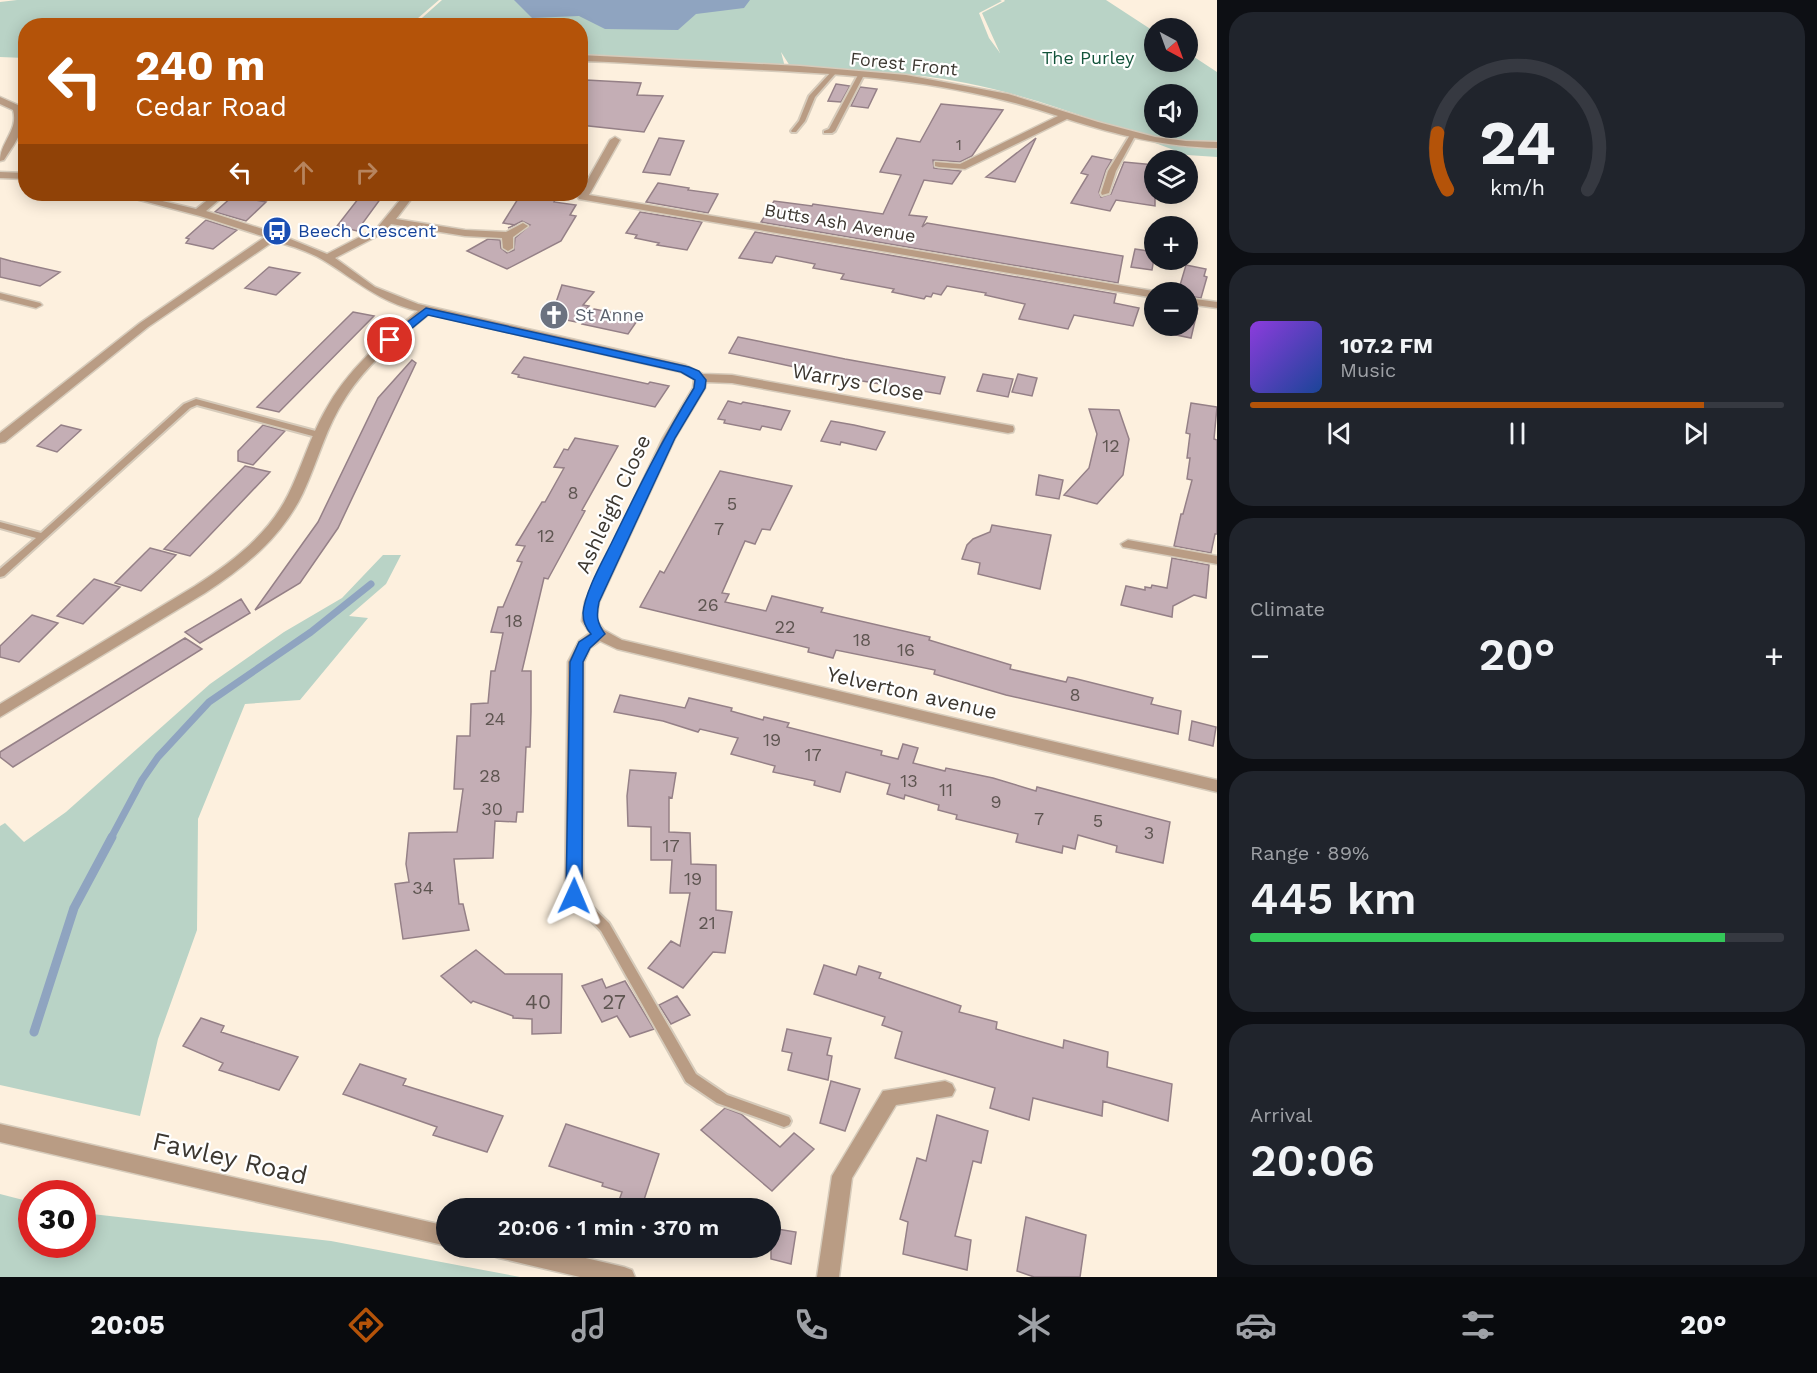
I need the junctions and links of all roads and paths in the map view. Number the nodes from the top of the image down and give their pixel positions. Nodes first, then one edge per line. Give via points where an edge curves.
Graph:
1 (588, 58) edge
2 (833, 73) junction
3 (861, 75) junction
4 (0, 100) edge
5 (18, 102) edge
6 (12, 104) junction
7 (18, 110) edge
8 (1067, 115) junction
9 (18, 127) edge
10 (794, 131) dead end
11 (826, 132) dead end
12 (1132, 136) junction
13 (615, 140) dead end
14 (1217, 144) edge
15 (0, 158) edge
16 (939, 164) dead end
17 (0, 175) edge
18 (18, 176) edge
19 (588, 188) edge
20 (1105, 193) dead end
21 (588, 198) edge
22 (152, 201) edge
23 (212, 201) edge
24 (405, 201) edge
25 (198, 212) junction
26 (390, 221) junction
27 (523, 226) dead end
28 (273, 236) junction
29 (508, 236) junction
30 (508, 248) dead end
31 (327, 258) junction
32 (1144, 293) edge
33 (0, 296) edge
34 (1198, 303) edge
35 (36, 305) dead end
36 (1217, 306) edge
37 (426, 311) junction
38 (700, 378) junction
39 (1008, 429) dead end
40 (320, 435) junction
41 (0, 439) edge
42 (0, 525) edge
43 (43, 537) junction
44 (1128, 544) dead end
45 (1217, 560) edge
46 (0, 574) edge
47 (599, 634) junction
48 (0, 711) edge
49 (1217, 786) edge
50 (574, 896) joint
51 (945, 1090) dead end
52 (784, 1121) dead end
53 (0, 1133) edge
54 (436, 1233) edge
55 (542, 1258) edge
56 (624, 1277) edge
57 (828, 1277) edge

1 - 2 street, Forest Front
2 - 3 street, Forest Front
2 - 10 lane via 812,96
3 - 8 street, Forest Front via 976,89
3 - 11 lane via 832,130
4 - 6 street
5 - 6 street
6 - 7 street
8 - 12 street, Forest Front
8 - 16 street via 961,167
9 - 15 street
12 - 14 street, Forest Front
12 - 20 lane via 1112,171
13 - 19 street, Butts Ash Avenue
17 - 18 street
21 - 32 street, Butts Ash Avenue
22 - 25 street
23 - 25 street
24 - 26 street
25 - 28 street
26 - 29 street
26 - 31 street via 371,237
27 - 29 street
28 - 31 street
28 - 41 street via 144,325
29 - 30 street
31 - 37 street via 380,294
33 - 35 street
34 - 36 street
37 - 38 street via 685,369
37 - 40 street via 356,374
38 - 39 street, Warrys Close via 732,379
38 - 47 street, Ashleigh Close via 699,388 669,438 592,602 589,621
40 - 43 lane via 196,402
40 - 48 street via 291,506 240,562 206,587
42 - 43 lane
43 - 46 lane
44 - 45 street
47 - 49 street, Yelverton avenue via 617,644
47 - 50 street via 584,645 576,662
50 - 52 lane via 604,927 691,1078 722,1099
51 - 57 street via 890,1097 842,1176
53 - 54 street, Fawley Road
55 - 56 street

